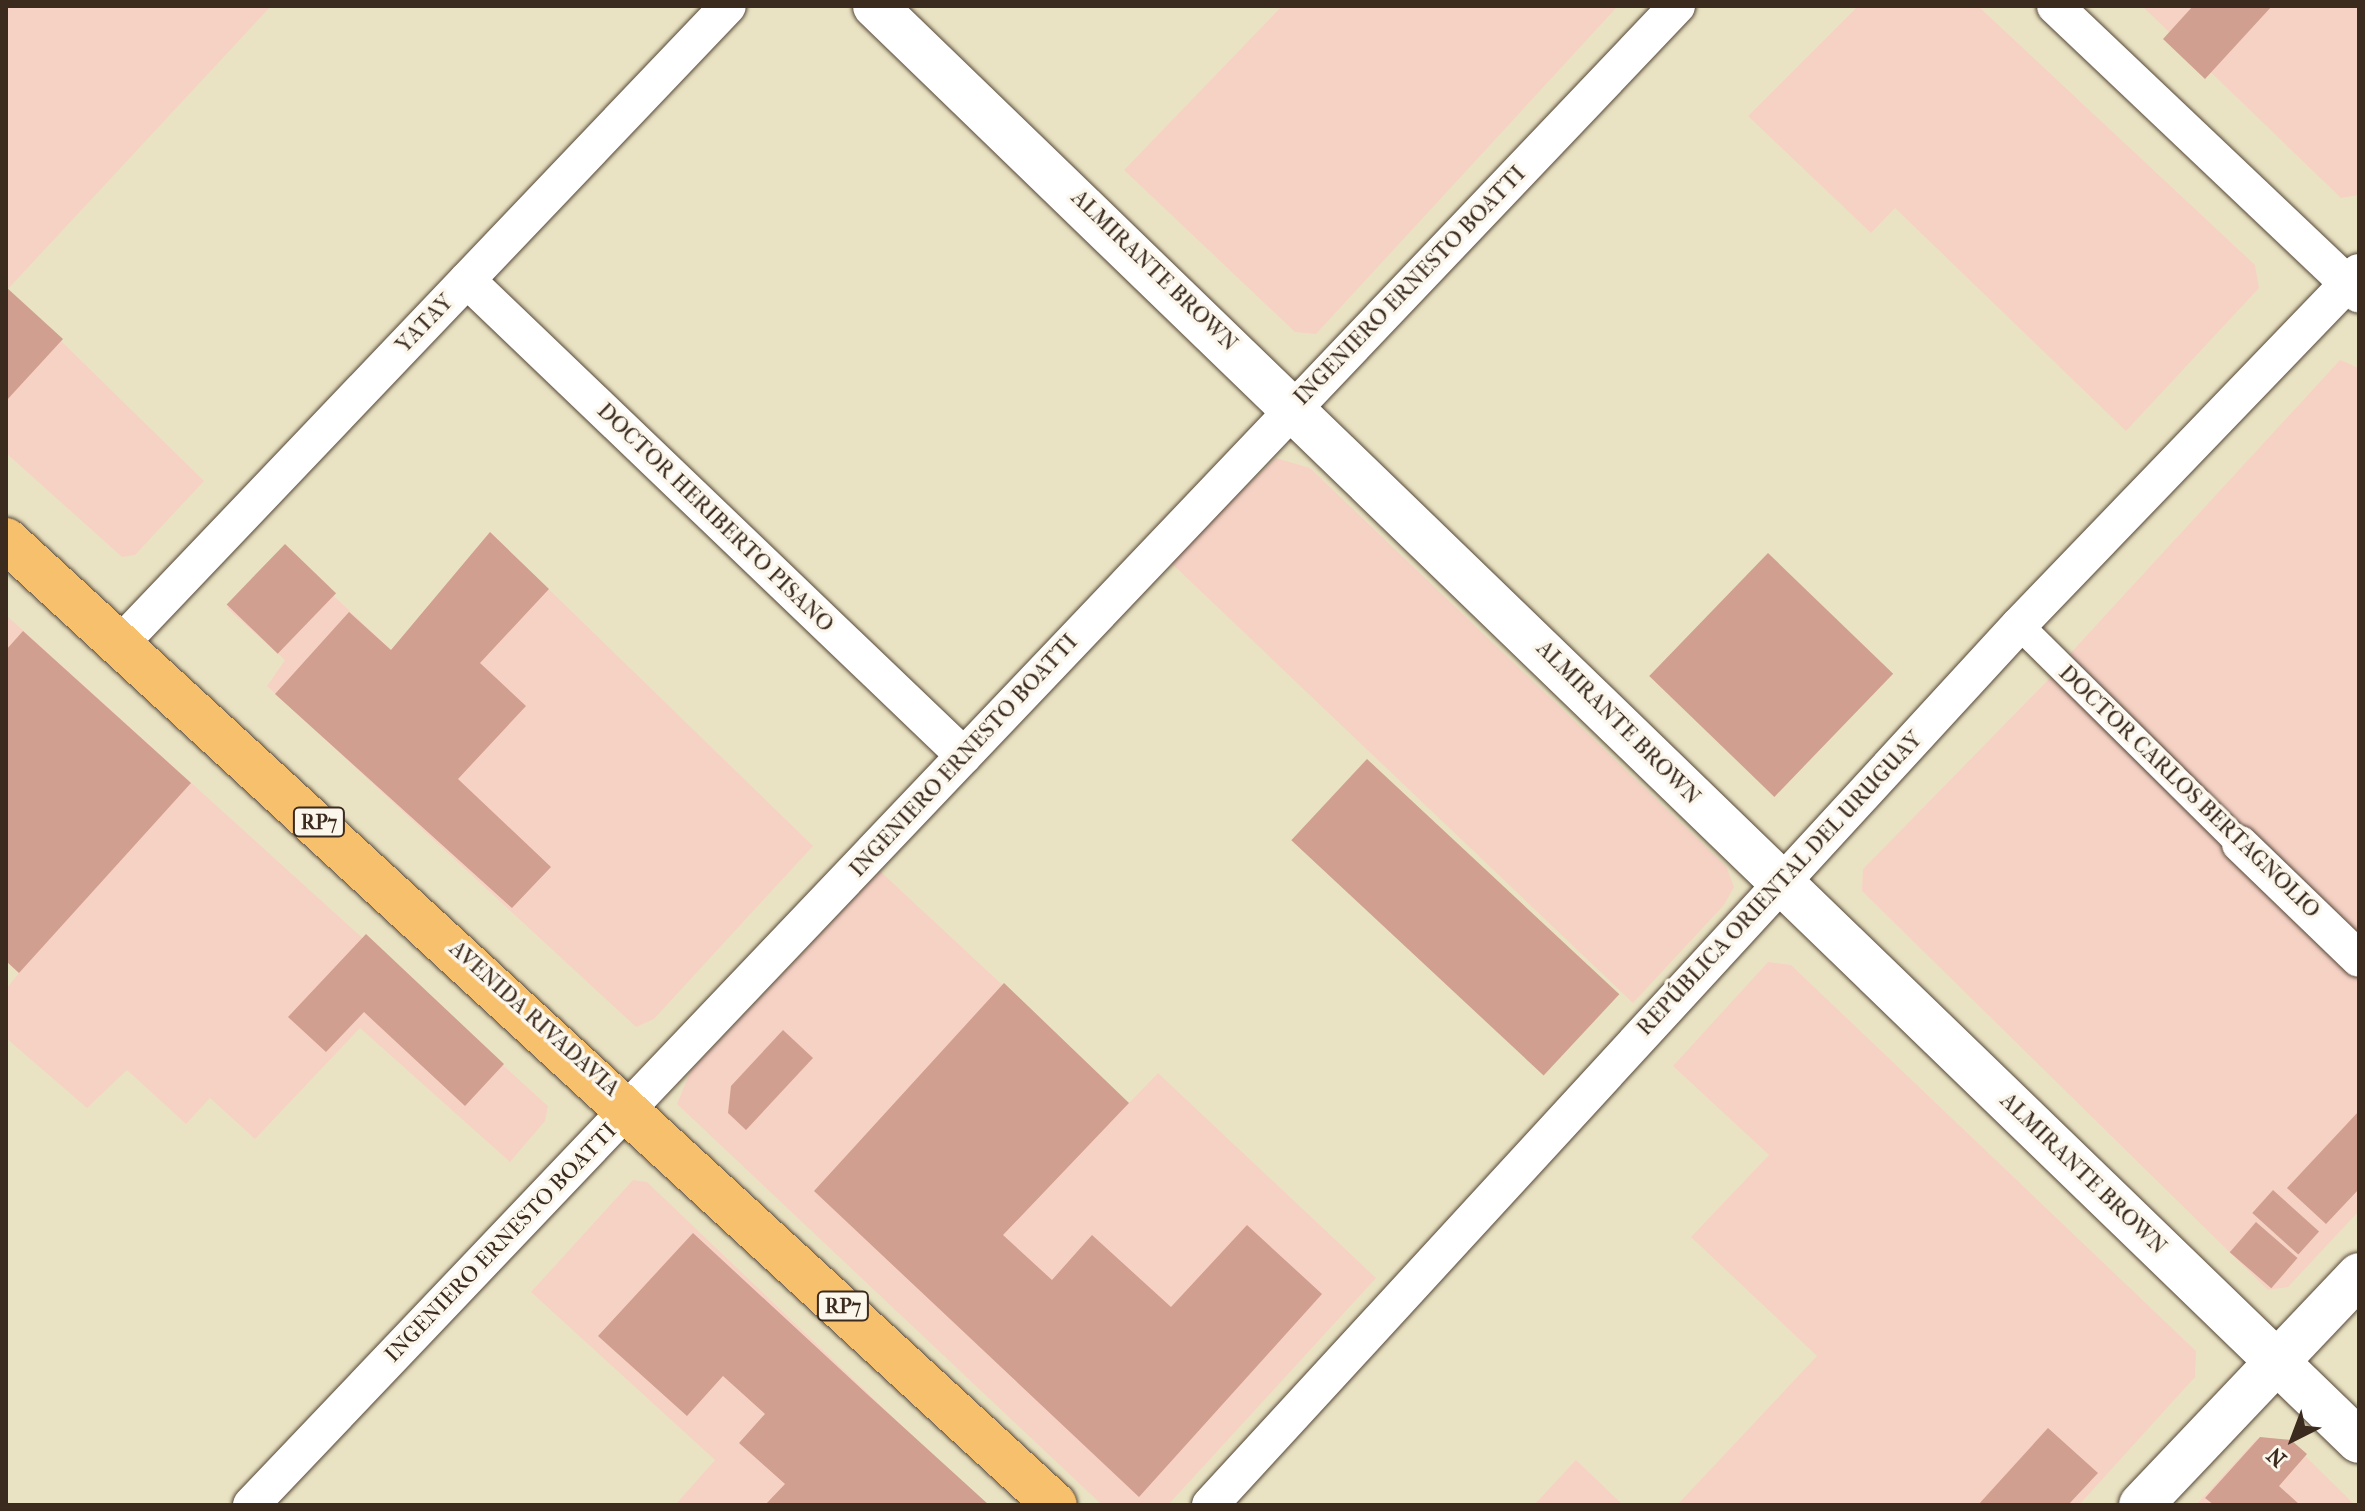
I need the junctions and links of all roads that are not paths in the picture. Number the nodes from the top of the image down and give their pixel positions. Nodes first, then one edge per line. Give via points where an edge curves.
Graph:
1 (728, 6) edge
2 (875, 6) edge
3 (1677, 6) edge
4 (2055, 6) edge
5 (467, 280) junction
6 (2355, 283) edge
7 (1296, 406) junction
8 (6, 540) edge
9 (2019, 625) junction
10 (122, 642) junction
11 (964, 756) junction
12 (2240, 844) joint
13 (1780, 883) junction
14 (2359, 959) edge
15 (630, 1107) junction
16 (2359, 1275) edge
17 (2277, 1361) junction
18 (2359, 1441) edge
19 (251, 1505) edge
20 (1055, 1505) edge
21 (1210, 1505) edge
22 (2141, 1505) edge

1 - 5 street, YATAY
2 - 7 street, ALMIRANTE BROWN
3 - 7 street, INGENIERO ERNESTO BOATTI
4 - 6 street
5 - 10 street, YATAY
5 - 11 street, DOCTOR HERIBERTO PISANO
6 - 9 street, REPÚBLICA ORIENTAL DEL URUGUAY
7 - 11 street, INGENIERO ERNESTO BOATTI
7 - 13 street, ALMIRANTE BROWN
8 - 10 main road, AVENIDA RIVADAVIA / RP7
9 - 12 street, DOCTOR CARLOS BERTAGNOLIO
9 - 13 street, REPÚBLICA ORIENTAL DEL URUGUAY
10 - 15 main road, AVENIDA RIVADAVIA / RP7
11 - 15 street, INGENIERO ERNESTO BOATTI
12 - 14 street, DOCTOR CARLOS BERTAGNOLIO
13 - 17 street, ALMIRANTE BROWN
13 - 21 street, REPÚBLICA ORIENTAL DEL URUGUAY
15 - 19 street, INGENIERO ERNESTO BOATTI
15 - 20 main road, AVENIDA RIVADAVIA / RP7
16 - 17 street
17 - 18 street, ALMIRANTE BROWN
17 - 22 street

